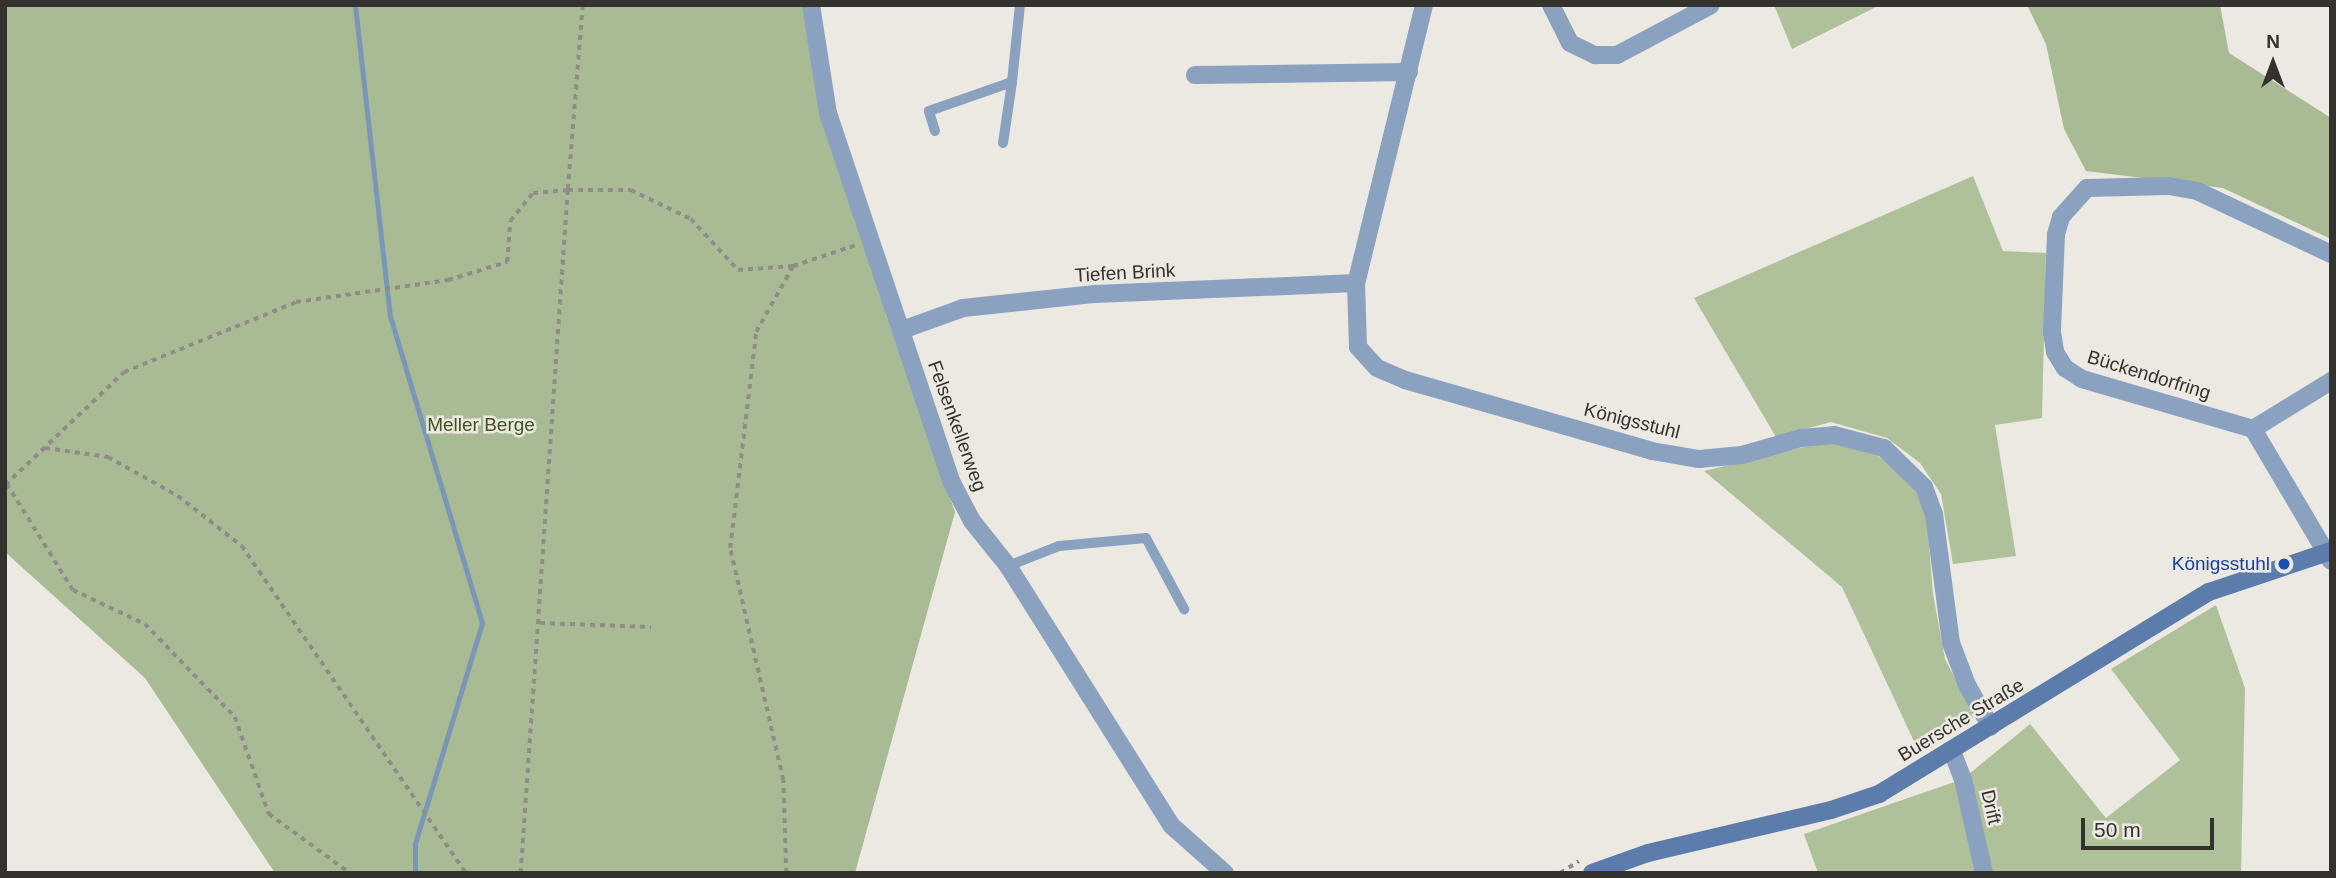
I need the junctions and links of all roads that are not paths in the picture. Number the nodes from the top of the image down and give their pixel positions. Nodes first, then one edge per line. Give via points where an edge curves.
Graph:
1 (811, 5) edge
2 (1020, 5) edge
3 (1424, 5) edge
4 (1550, 5) edge
5 (1711, 5) edge
6 (1409, 72) junction
7 (1195, 75) dead end
8 (1012, 82) junction
9 (934, 131) dead end
10 (1003, 143) dead end
11 (2331, 254) edge
12 (1356, 283) junction
13 (902, 330) junction
14 (2331, 382) edge
15 (2252, 429) junction
16 (2329, 555) edge
17 (1008, 566) junction
18 (1184, 609) dead end
19 (1991, 727) junction
20 (1952, 751) junction
21 (1589, 866) edge
22 (1225, 873) edge
23 (1984, 873) edge

1 - 13 street, Felsenkellerweg via 828,113
2 - 8 lane
3 - 6 street, Königsstuhl
4 - 5 street via 1570,43 1595,55 1617,55
6 - 7 street
6 - 12 street, Königsstuhl
8 - 9 lane via 929,111
8 - 10 lane
11 - 15 street, Bückendorfring via 2197,191 2168,186 2087,188 2061,217 2056,235 2052,332 2055,352 2065,369 2082,379
12 - 13 street, Tiefen Brink via 1095,295 989,305 963,308
12 - 19 street, Königsstuhl via 1358,346 1377,369 1405,380 1652,451 1699,458 1742,455 1801,438 1834,435 1884,448 1924,487 1934,514 1951,643 1967,685
13 - 17 street, Felsenkellerweg via 951,481 972,521
14 - 15 street
15 - 16 street
16 - 19 main road, Buersche Straße via 2209,592
17 - 18 lane via 1059,546 1110,545 1146,538
17 - 22 street, Felsenkellerweg via 1172,826
19 - 20 main road, Buersche Straße
20 - 21 main road, Buersche Straße via 1879,794 1843,806
20 - 23 street, Drift via 1963,779

